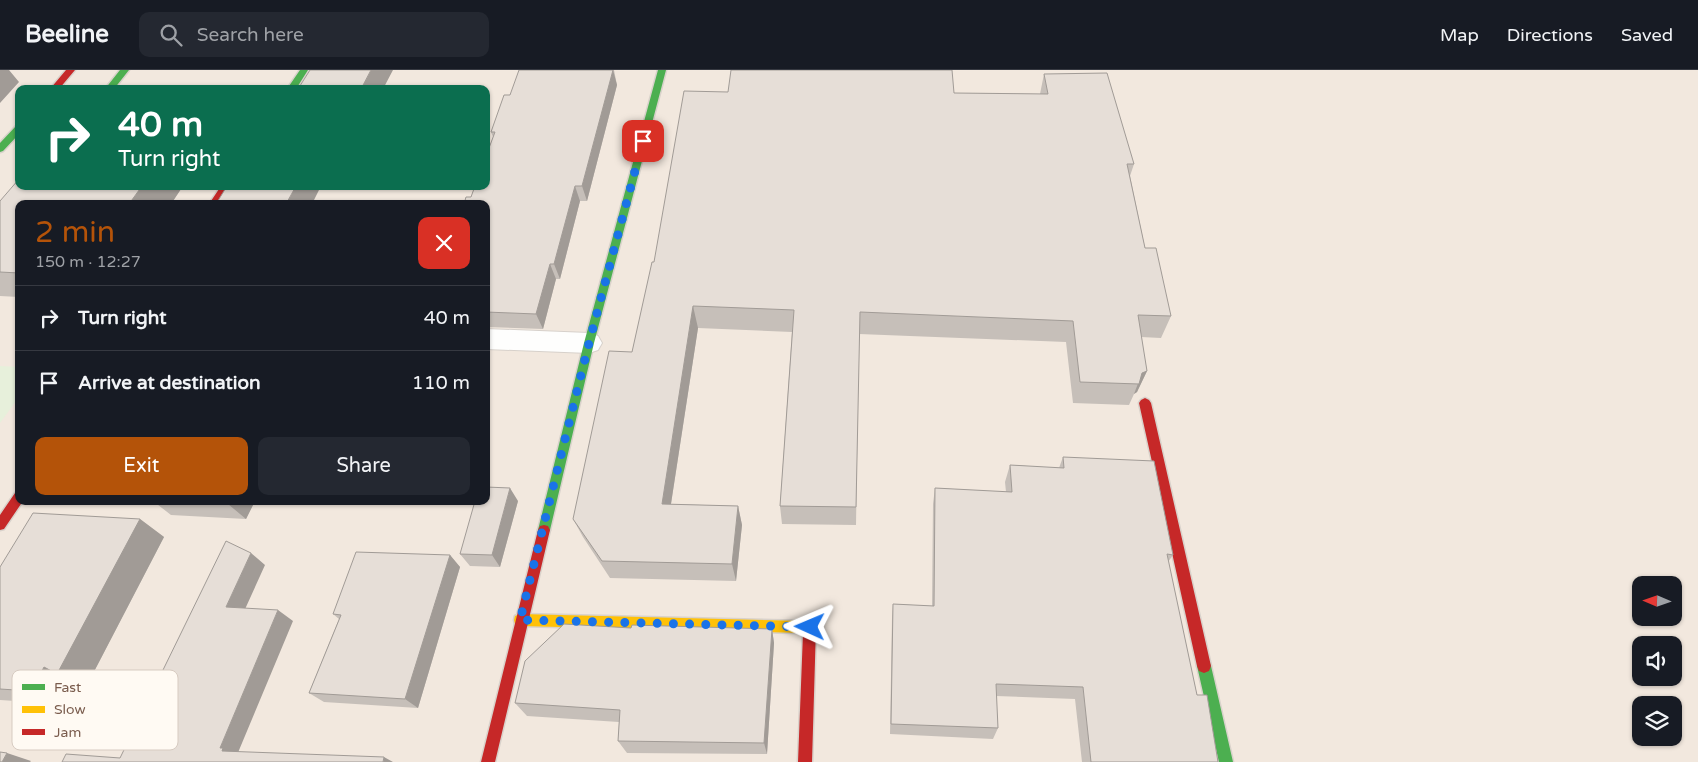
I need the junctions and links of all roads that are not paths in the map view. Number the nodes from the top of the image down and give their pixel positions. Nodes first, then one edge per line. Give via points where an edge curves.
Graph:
1 (71, 70) edge
2 (125, 70) edge
3 (304, 70) edge
4 (662, 70) edge
5 (58, 85) edge
6 (112, 85) edge
7 (294, 85) edge
8 (15, 132) edge
9 (0, 149) edge
10 (490, 339) edge
11 (589, 343) junction
12 (1145, 403) dead end
13 (15, 503) edge
14 (0, 525) edge
15 (520, 620) junction
16 (488, 762) edge
17 (805, 762) edge
18 (1226, 762) edge

1 - 5 street
2 - 6 street
3 - 7 street
4 - 11 street
8 - 9 street
10 - 11 street
11 - 15 street
12 - 18 street
13 - 14 street
15 - 16 street
15 - 17 street via 810,627

